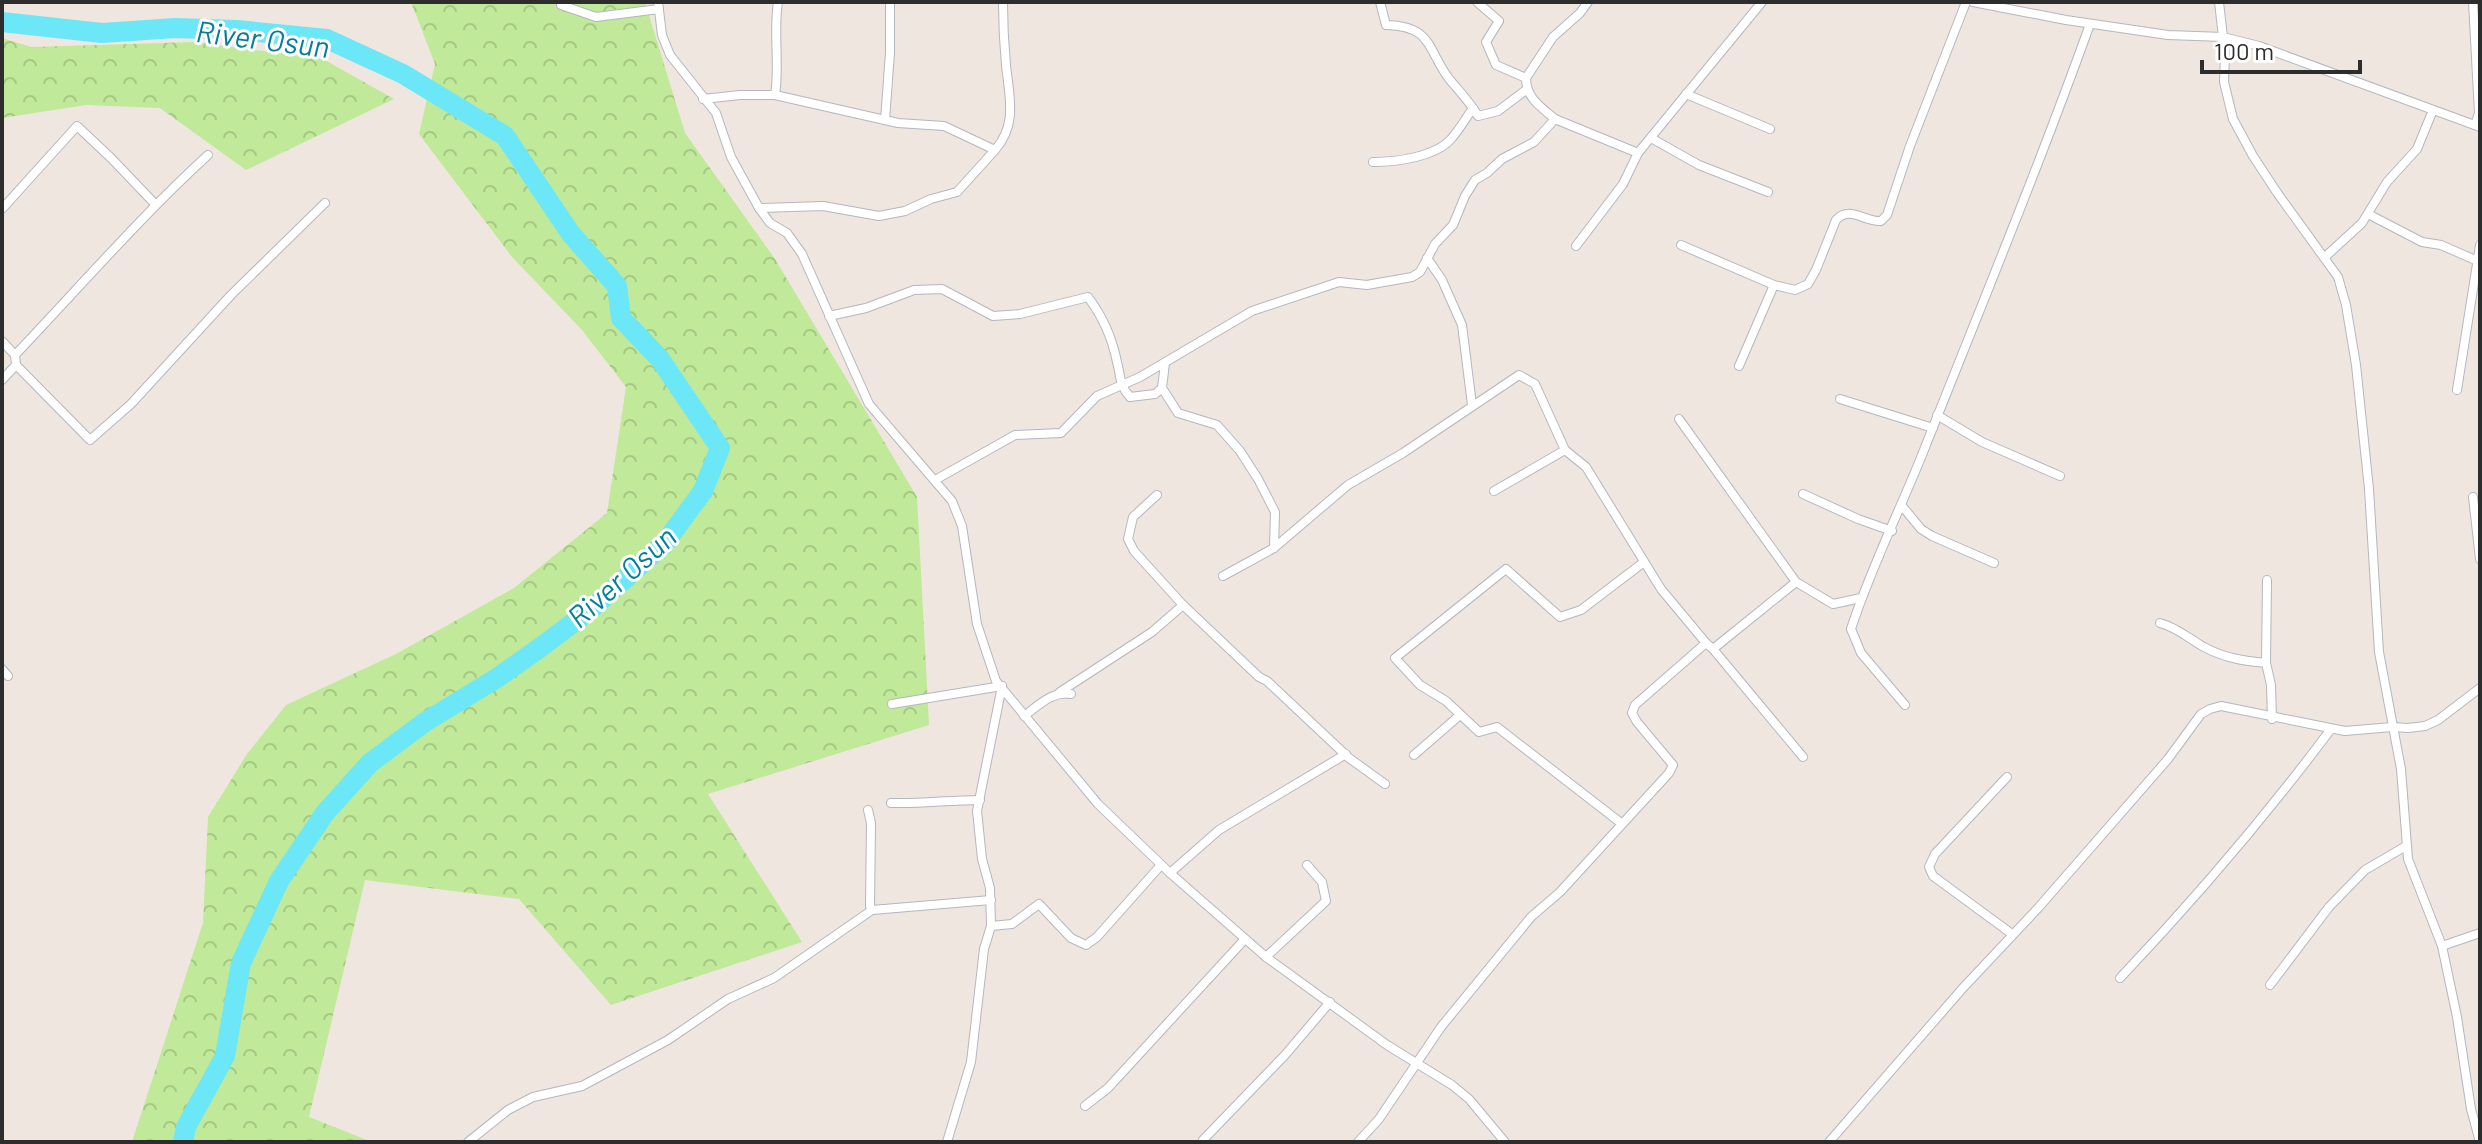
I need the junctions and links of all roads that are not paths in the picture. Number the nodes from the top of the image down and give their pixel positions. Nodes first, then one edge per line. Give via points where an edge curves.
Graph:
1 (778, 2) edge
2 (890, 2) edge
3 (1003, 2) edge
4 (1380, 2) edge
5 (1477, 2) edge
6 (1588, 2) edge
7 (1762, 2) edge
8 (1966, 2) edge
9 (1973, 2) edge
10 (2219, 2) edge
11 (2473, 2) edge
12 (561, 5) dead end
13 (658, 6) edge
14 (2090, 24) junction
15 (2223, 37) junction
16 (1526, 78) junction
17 (1526, 90) junction
18 (1686, 94) junction
19 (775, 95) junction
20 (703, 99) junction
21 (1473, 108) junction
22 (2433, 110) junction
23 (1555, 119) junction
24 (885, 120) junction
25 (2477, 126) edge
26 (1770, 129) dead end
27 (1651, 138) junction
28 (995, 150) junction
29 (1638, 153) junction
30 (208, 155) dead end
31 (1373, 162) dead end
32 (1768, 192) dead end
33 (325, 203) dead end
34 (155, 204) junction
35 (759, 208) junction
36 (2, 209) edge
37 (2368, 214) junction
38 (1681, 245) dead end
39 (2480, 245) edge
40 (1576, 246) dead end
41 (2325, 257) junction
42 (1427, 258) junction
43 (2479, 262) edge
44 (1774, 285) junction
45 (829, 316) junction
46 (2, 341) edge
47 (15, 355) junction
48 (1165, 363) junction
49 (16, 365) junction
50 (1739, 366) dead end
51 (2, 380) edge
52 (1120, 386) junction
53 (1162, 388) junction
54 (2457, 390) dead end
55 (1840, 399) dead end
56 (1472, 405) junction
57 (1937, 415) junction
58 (1679, 419) dead end
59 (1933, 428) junction
60 (1565, 450) junction
61 (2060, 476) dead end
62 (935, 480) junction
63 (1494, 491) dead end
64 (1803, 494) dead end
65 (1157, 495) dead end
66 (2473, 497) dead end
67 (1902, 506) junction
68 (1892, 531) junction
69 (1274, 548) junction
70 (2480, 559) edge
71 (1644, 562) junction
72 (1994, 563) dead end
73 (1223, 576) dead end
74 (2267, 580) dead end
75 (1796, 582) junction
76 (1861, 598) junction
77 (1183, 605) junction
78 (2160, 623) dead end
79 (1710, 646) junction
80 (2266, 663) junction
81 (1002, 686) junction
82 (2480, 688) edge
83 (1060, 692) junction
84 (1071, 694) dead end
85 (892, 704) dead end
86 (1905, 705) dead end
87 (1460, 715) junction
88 (1024, 716) junction
89 (2272, 719) junction
90 (2392, 727) junction
91 (2331, 729) junction
92 (1346, 754) junction
93 (1414, 755) dead end
94 (1803, 757) dead end
95 (2007, 777) dead end
96 (1385, 784) dead end
97 (980, 800) junction
98 (891, 803) dead end
99 (868, 810) dead end
100 (1621, 823) junction
101 (2406, 846) junction
102 (1161, 865) junction
103 (1307, 865) dead end
104 (1170, 873) junction
105 (991, 900) junction
106 (872, 910) junction
107 (991, 926) junction
108 (2480, 933) edge
109 (2012, 934) junction
110 (1245, 939) junction
111 (2442, 946) junction
112 (1266, 957) junction
113 (2120, 978) dead end
114 (2270, 985) dead end
115 (1330, 1002) junction
116 (1416, 1061) junction
117 (1085, 1106) dead end
118 (2476, 1108) edge
119 (1203, 1140) dead end
120 (468, 1142) edge
121 (947, 1142) edge
122 (1358, 1142) edge
123 (1505, 1142) edge
124 (1829, 1142) edge
125 (2480, 1142) edge

1 - 19 street
2 - 24 street
3 - 28 street via 1012,99 1006,138
4 - 21 street via 1386,25 1402,26 1428,40 1448,78
5 - 16 street via 1499,21 1486,42 1496,65
6 - 16 street via 1553,37
7 - 18 street
8 - 44 street via 1887,215 1873,221 1842,214 1808,284 1795,290
9 - 14 street
10 - 15 street
11 - 25 street
12 - 13 street via 596,17
13 - 20 street via 670,55
14 - 15 street
14 - 57 street via 2044,153
15 - 22 street
15 - 41 street via 2224,82 2233,119 2278,194
16 - 17 street
17 - 21 street via 1498,111 1478,116
17 - 23 street
18 - 26 street
18 - 27 street
19 - 20 street
19 - 24 street
20 - 35 street via 716,113 731,157
21 - 31 street via 1438,150
22 - 25 street
22 - 37 street via 2417,149 2387,182
23 - 29 street
23 - 42 street via 1534,142 1475,180 1453,225
24 - 28 street via 944,126
27 - 29 street
27 - 32 street via 1699,165
28 - 35 street via 957,192 905,211 879,216 823,206
29 - 40 street via 1623,184
30 - 34 street
33 - 49 street via 90,440
34 - 36 street via 77,126
34 - 47 street
35 - 45 street via 802,254
37 - 41 street
37 - 43 street via 2422,242
38 - 44 street
39 - 43 street
41 - 90 street via 2338,277 2356,365 2379,652
42 - 48 street via 1420,272 1402,281 1339,282 1252,311
42 - 56 street via 1462,325
43 - 54 street
44 - 50 street
45 - 52 street via 914,290 942,289 993,316 1088,297 1103,316
45 - 62 street via 869,404
46 - 47 street
47 - 49 street
48 - 52 street
48 - 53 street
49 - 51 street
52 - 53 street via 1130,397
52 - 62 street via 1097,396 1061,433 1015,435
53 - 69 street via 1178,413 1217,425 1240,451 1275,512
55 - 59 street
56 - 60 street via 1519,375 1535,384
56 - 69 street via 1348,485
57 - 59 street
57 - 61 street via 1982,442
58 - 75 street
59 - 67 street
60 - 63 street
60 - 71 street via 1586,467
62 - 81 street via 952,501 962,526 977,624
64 - 68 street
65 - 77 street via 1133,517 1128,539
66 - 70 street
67 - 68 street
67 - 72 street via 1932,536
68 - 76 street
69 - 73 street
71 - 79 street
71 - 87 street via 1581,610 1560,617 1506,569 1395,658
74 - 80 street
75 - 76 street via 1833,604
75 - 79 street
76 - 86 street via 1851,629 1855,643
77 - 83 street via 1152,632
77 - 92 street
78 - 80 street via 2232,659
79 - 94 street
79 - 100 street via 1635,705 1637,722 1673,765
80 - 89 street
81 - 85 street
81 - 88 street
81 - 97 street
82 - 90 street via 2425,726
83 - 84 street
83 - 88 street
87 - 93 street
87 - 100 street via 1479,732 1497,727
88 - 102 street via 1098,804
89 - 91 street
89 - 109 street via 2221,706 2201,714
90 - 91 street
90 - 101 street via 2401,769
91 - 113 street via 2274,805
92 - 96 street
92 - 104 street via 1219,830
95 - 109 street via 1929,867 1933,876
97 - 98 street
97 - 105 street via 982,859
99 - 106 street
100 - 116 street via 1531,917
101 - 111 street
101 - 114 street via 2365,870 2329,907
102 - 104 street
102 - 107 street via 1086,945 1071,938 1039,904 1012,924
103 - 112 street via 1322,882 1326,901
104 - 110 street
105 - 106 street
105 - 107 street
106 - 120 street via 774,978 728,999 668,1040 582,1086 533,1097
107 - 121 street via 971,1062
108 - 111 street
109 - 124 street
110 - 112 street
110 - 117 street via 1108,1088
111 - 118 street
112 - 115 street
115 - 116 street
115 - 119 street
116 - 122 street
116 - 123 street via 1469,1099
118 - 125 street

